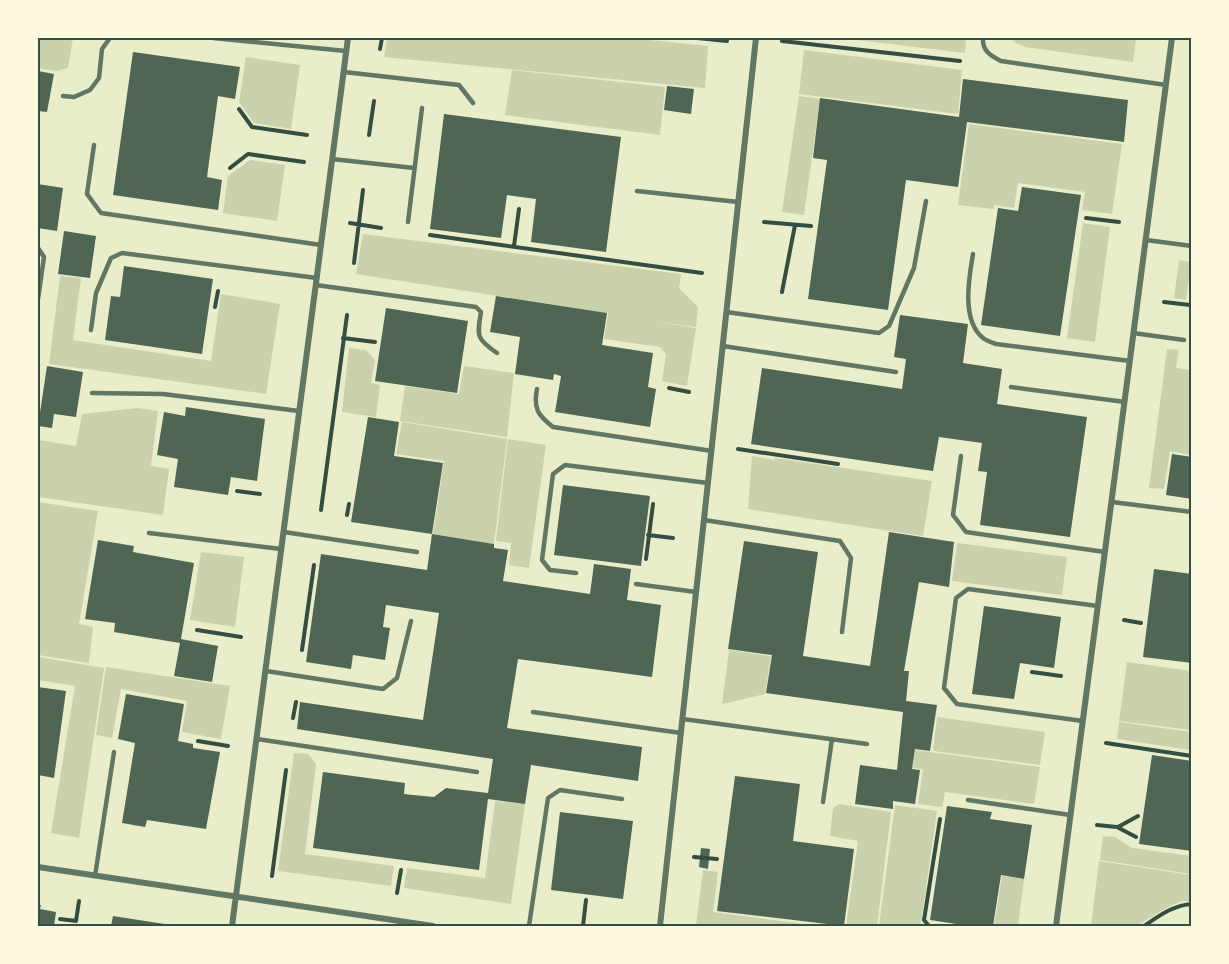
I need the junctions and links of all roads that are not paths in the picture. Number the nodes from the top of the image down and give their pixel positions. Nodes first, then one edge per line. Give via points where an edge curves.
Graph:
1 (110, 38) edge
2 (213, 38) edge
3 (348, 38) edge
4 (756, 38) edge
5 (983, 38) edge
6 (1172, 38) edge
7 (346, 51) junction
8 (344, 72) junction
9 (1167, 85) junction
10 (63, 96) dead end
11 (473, 102) dead end
12 (422, 108) dead end
13 (94, 145) dead end
14 (332, 163) junction
15 (414, 168) junction
16 (637, 191) dead end
17 (926, 201) dead end
18 (738, 202) junction
19 (408, 222) dead end
20 (1146, 240) junction
21 (321, 245) junction
22 (1191, 246) edge
23 (38, 248) edge
24 (972, 254) dead end
25 (316, 281) junction
26 (38, 299) edge
27 (726, 312) junction
28 (91, 330) dead end
29 (1133, 333) junction
30 (1184, 340) dead end
31 (723, 346) junction
32 (497, 353) dead end
33 (1130, 361) junction
34 (896, 372) dead end
35 (1011, 387) dead end
36 (537, 389) dead end
37 (92, 393) dead end
38 (1125, 402) junction
39 (299, 411) junction
40 (712, 448) junction
41 (961, 456) dead end
42 (708, 483) junction
43 (1112, 502) junction
44 (1191, 512) edge
45 (704, 520) junction
46 (284, 532) junction
47 (149, 533) dead end
48 (281, 549) junction
49 (417, 552) dead end
50 (1105, 552) junction
51 (576, 573) dead end
52 (640, 585) road end
53 (696, 592) junction
54 (1098, 606) junction
55 (411, 621) dead end
56 (842, 632) dead end
57 (266, 671) junction
58 (533, 712) dead end
59 (683, 718) junction
60 (1083, 721) junction
61 (681, 733) junction
62 (257, 739) junction
63 (832, 739) junction
64 (867, 744) dead end
65 (114, 752) dead end
66 (477, 772) dead end
67 (622, 799) dead end
68 (968, 800) dead end
69 (823, 802) dead end
70 (1070, 818) junction
71 (38, 867) edge
72 (95, 876) junction
73 (236, 897) junction
74 (396, 924) edge
75 (428, 926) edge
76 (232, 927) edge
77 (433, 927) edge
78 (529, 927) edge
79 (660, 927) edge
80 (1056, 927) edge

1 - 10 lane via 102,49 99,78 90,90 74,97
2 - 7 lane
3 - 7 street
4 - 18 street
5 - 9 lane via 988,54 1001,61
6 - 9 street
7 - 8 street
8 - 11 lane via 459,84
8 - 14 street
9 - 20 street
12 - 15 lane
13 - 21 lane via 87,194 101,213
14 - 15 lane
14 - 21 street
15 - 19 lane
16 - 18 lane
17 - 27 lane via 914,268 889,326 879,333
18 - 27 street
20 - 22 lane
20 - 29 street
21 - 25 street
23 - 26 lane via 44,257
24 - 33 lane via 969,310 983,339 996,344
25 - 28 lane via 122,253 111,258 96,293
25 - 32 lane via 350,290 476,307 481,312 477,332 484,344
25 - 39 street
27 - 31 street
29 - 30 lane
29 - 33 street
31 - 34 lane
31 - 40 street
33 - 38 street
35 - 38 lane
36 - 40 lane via 534,401 540,416 553,427
37 - 39 lane via 162,394
38 - 43 street
39 - 46 street
40 - 42 street
41 - 50 lane via 953,515 966,532
42 - 45 street
42 - 51 lane via 565,465 553,474 542,560 550,570
43 - 44 lane
43 - 50 street
45 - 53 street
45 - 56 lane via 840,541 851,558
46 - 48 street
46 - 49 lane
47 - 48 lane
48 - 57 street
50 - 54 street
52 - 53 lane
53 - 59 street
54 - 60 street
54 - 60 lane via 968,589 956,598 944,688 957,704
55 - 57 lane via 397,678 383,689
57 - 62 street
58 - 61 lane
59 - 61 street
59 - 63 lane
60 - 70 street
61 - 79 street
62 - 66 lane
62 - 73 street
63 - 64 lane
63 - 69 lane
65 - 72 lane
67 - 78 lane via 560,790 548,798
68 - 70 lane
70 - 80 street
71 - 72 street
72 - 73 street
73 - 74 street
73 - 76 street
74 - 75 street
75 - 77 street

